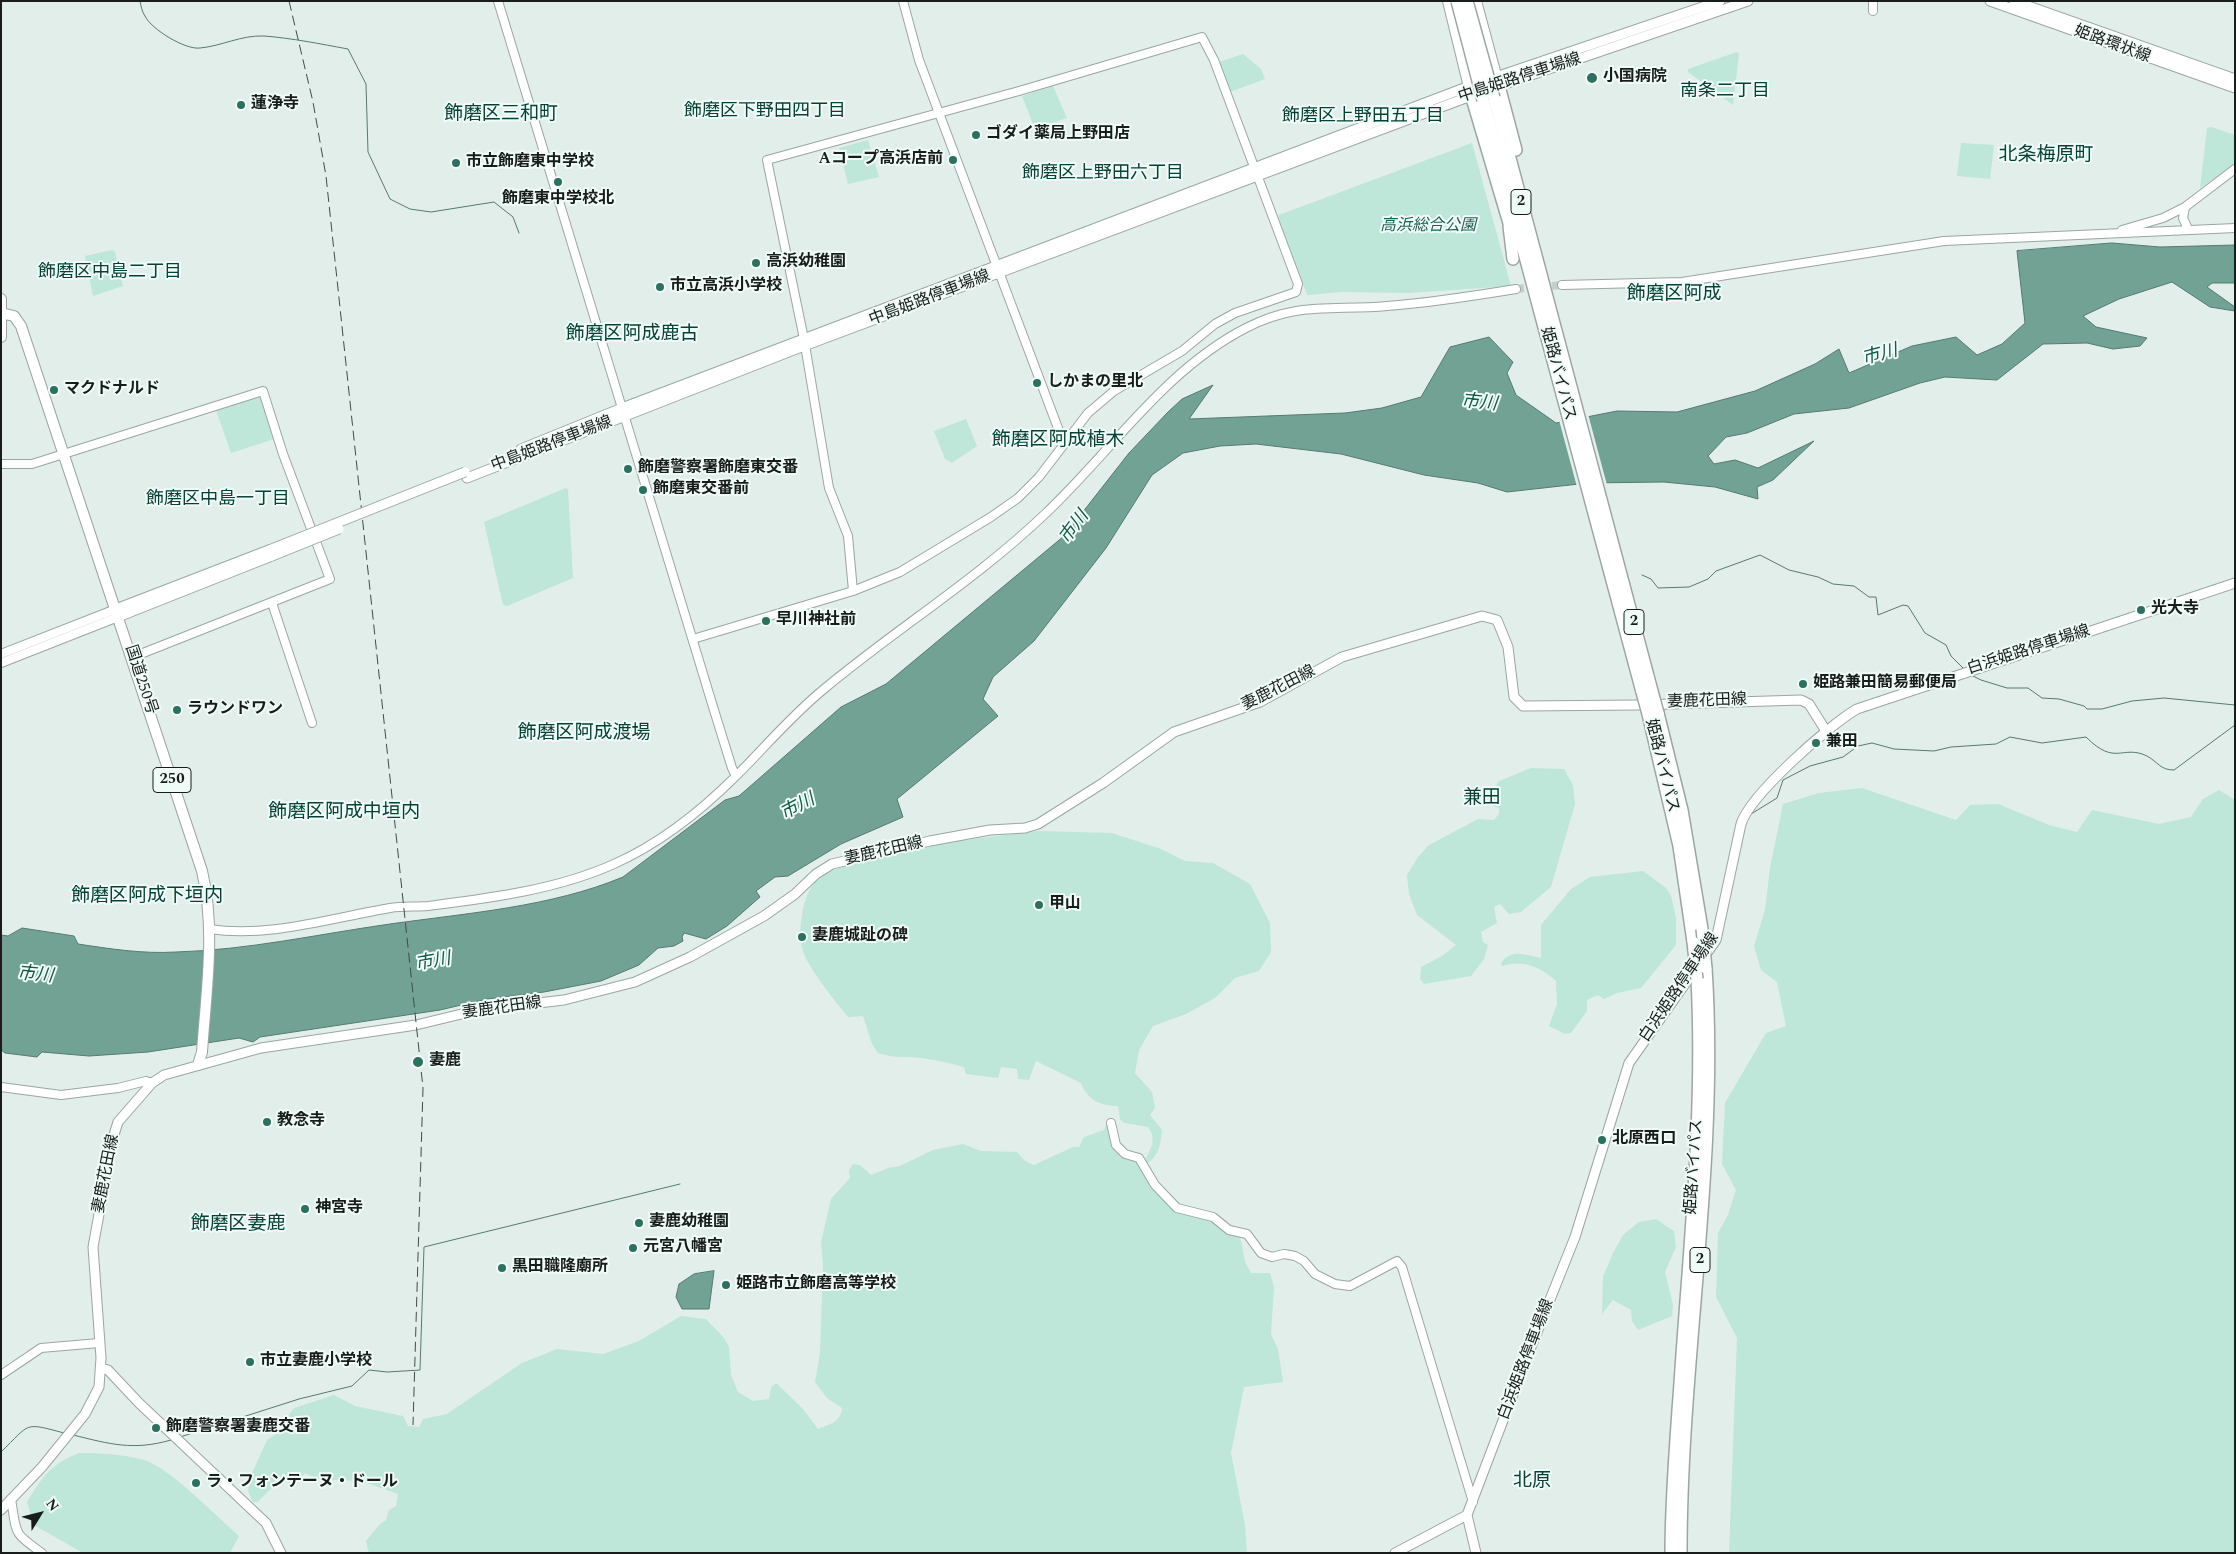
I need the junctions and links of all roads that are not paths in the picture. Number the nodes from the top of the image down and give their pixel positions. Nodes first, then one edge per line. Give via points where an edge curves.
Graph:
1 (498, 1) edge
2 (903, 1) edge
3 (1448, 1) edge
4 (1456, 1) edge
5 (1467, 1) edge
6 (1476, 1) edge
7 (1720, 1) edge
8 (1748, 1) edge
9 (1873, 1) edge
10 (1990, 1) edge
11 (2014, 1) edge
12 (1873, 11) dead end
13 (2235, 79) edge
14 (1498, 81) junction
15 (2235, 88) edge
16 (1470, 90) junction
17 (1489, 99) junction
18 (938, 111) junction
19 (2235, 170) edge
20 (1255, 172) junction
21 (2185, 207) junction
22 (1509, 226) junction
23 (2235, 228) edge
24 (2188, 229) junction
25 (2108, 234) junction
26 (1513, 260) dead end
27 (997, 269) junction
28 (1562, 285) tunnel mouth
29 (1516, 289) tunnel mouth
30 (1, 299) edge
31 (1544, 305) junction
32 (2, 313) edge
33 (1, 337) edge
34 (804, 342) junction
35 (623, 413) junction
36 (1064, 444) junction
37 (63, 454) junction
38 (1, 464) edge
39 (1594, 491) junction
40 (2235, 582) edge
41 (853, 591) junction
42 (272, 602) junction
43 (117, 613) junction
44 (693, 639) junction
45 (1, 654) edge
46 (133, 657) junction
47 (1, 662) edge
48 (312, 723) dead end
49 (1826, 731) junction
50 (736, 776) junction
51 (1678, 812) junction
52 (209, 929) junction
53 (198, 1066) junction
54 (152, 1083) junction
55 (1, 1086) edge
56 (1111, 1123) dead end
57 (99, 1343) junction
58 (101, 1368) junction
59 (1, 1375) edge
60 (11, 1499) junction
61 (1473, 1502) junction
62 (1, 1510) edge
63 (1467, 1515) junction
64 (42, 1553) edge
65 (281, 1553) edge
66 (1395, 1553) edge
67 (1476, 1553) edge
68 (1671, 1553) edge
69 (1681, 1553) edge

1 - 35 street
2 - 18 street via 919,60
3 - 16 highway
4 - 17 highway, 姫路バイパス / 2, bridge
5 - 17 highway, 姫路バイパス / 2, bridge
6 - 14 highway
7 - 14 main road, 中島姫路停車場線
8 - 14 main road, 中島姫路停車場線
9 - 12 street
10 - 15 main road, 姫路環状線
11 - 13 main road, 姫路環状線
14 - 16 main road, 中島姫路停車場線
14 - 31 highway
16 - 20 main road, 中島姫路停車場線
16 - 22 highway
17 - 31 highway, 姫路バイパス / 2
18 - 20 street via 1019,91 1202,37 1214,60
18 - 27 street
18 - 34 street via 767,160
19 - 21 street
20 - 27 main road, 中島姫路停車場線
20 - 36 street via 1298,284 1296,292 1235,313 1215,324 1182,351 1114,391 1088,413
21 - 24 street
21 - 25 street via 2163,218
22 - 26 highway
22 - 31 highway
23 - 24 street
24 - 25 street
25 - 28 street via 1944,241 1682,282
27 - 34 main road, 中島姫路停車場線
27 - 36 street
29 - 50 street via 1383,307 1310,307 1278,314 1227,338 1197,359 1147,406 1071,489 1018,540 824,688
30 - 32 highway
31 - 39 highway, 姫路バイパス / 2 via 1572,388
31 - 39 highway, 姫路バイパス / 2 via 1549,344
32 - 33 highway
32 - 37 highway, 国道250号 / 250 via 14,316 21,326
34 - 35 main road, 中島姫路停車場線
34 - 41 street via 829,488 848,536
35 - 43 main road, 中島姫路停車場線, bridge
35 - 44 street
36 - 41 street via 1030,488 1006,508 900,572
37 - 38 street via 32,464
37 - 42 street via 263,391 330,579
37 - 43 highway, 国道250号 / 250
39 - 51 highway, 姫路バイパス / 2, bridge
40 - 49 main road, 白浜姫路停車場線 via 1863,706
41 - 44 street
42 - 46 street
42 - 48 street
43 - 45 street
43 - 46 highway, 国道250号 / 250
43 - 47 street
44 - 50 street
46 - 52 highway, 国道250号 / 250 via 202,871 208,895
49 - 53 main road, 妻鹿花田線 via 1809,704 1801,700 1522,706 1514,697 1502,627 1497,620 1482,616 1342,657 1260,702 1174,732 1038,824 930,841 832,864 764,916 690,957 635,982 564,1000 478,1010 416,1025 261,1048
49 - 61 main road, 白浜姫路停車場線 via 1748,809 1741,824 1716,940 1629,1063 1576,1236 1530,1347
50 - 52 street via 668,832 624,859 589,874 494,897 396,908 243,932
51 - 68 highway, 姫路バイパス / 2, bridge via 1697,979 1700,1061 1673,1476
51 - 69 highway, 姫路バイパス / 2, bridge via 1702,929 1710,1026 1706,1163 1684,1459
52 - 53 highway, 国道250号 / 250 via 202,1052
53 - 54 main road, 妻鹿花田線 via 164,1075
54 - 55 street via 146,1081 61,1095
54 - 57 main road, 妻鹿花田線 via 118,1122 113,1138 93,1247
56 - 61 street via 1116,1145 1125,1154 1138,1158 1155,1185 1177,1208 1213,1217 1229,1230 1246,1234 1261,1253 1272,1257 1295,1256 1315,1274 1335,1284 1350,1286 1397,1261 1402,1267 1429,1350
57 - 58 main road, 妻鹿花田線
57 - 59 street via 41,1348
58 - 60 main road via 99,1387 92,1405 42,1467
58 - 65 main road via 108,1370 266,1523
60 - 62 main road
60 - 64 street via 15,1528 20,1538
61 - 63 main road, 白浜姫路停車場線
63 - 66 main road
63 - 67 main road

